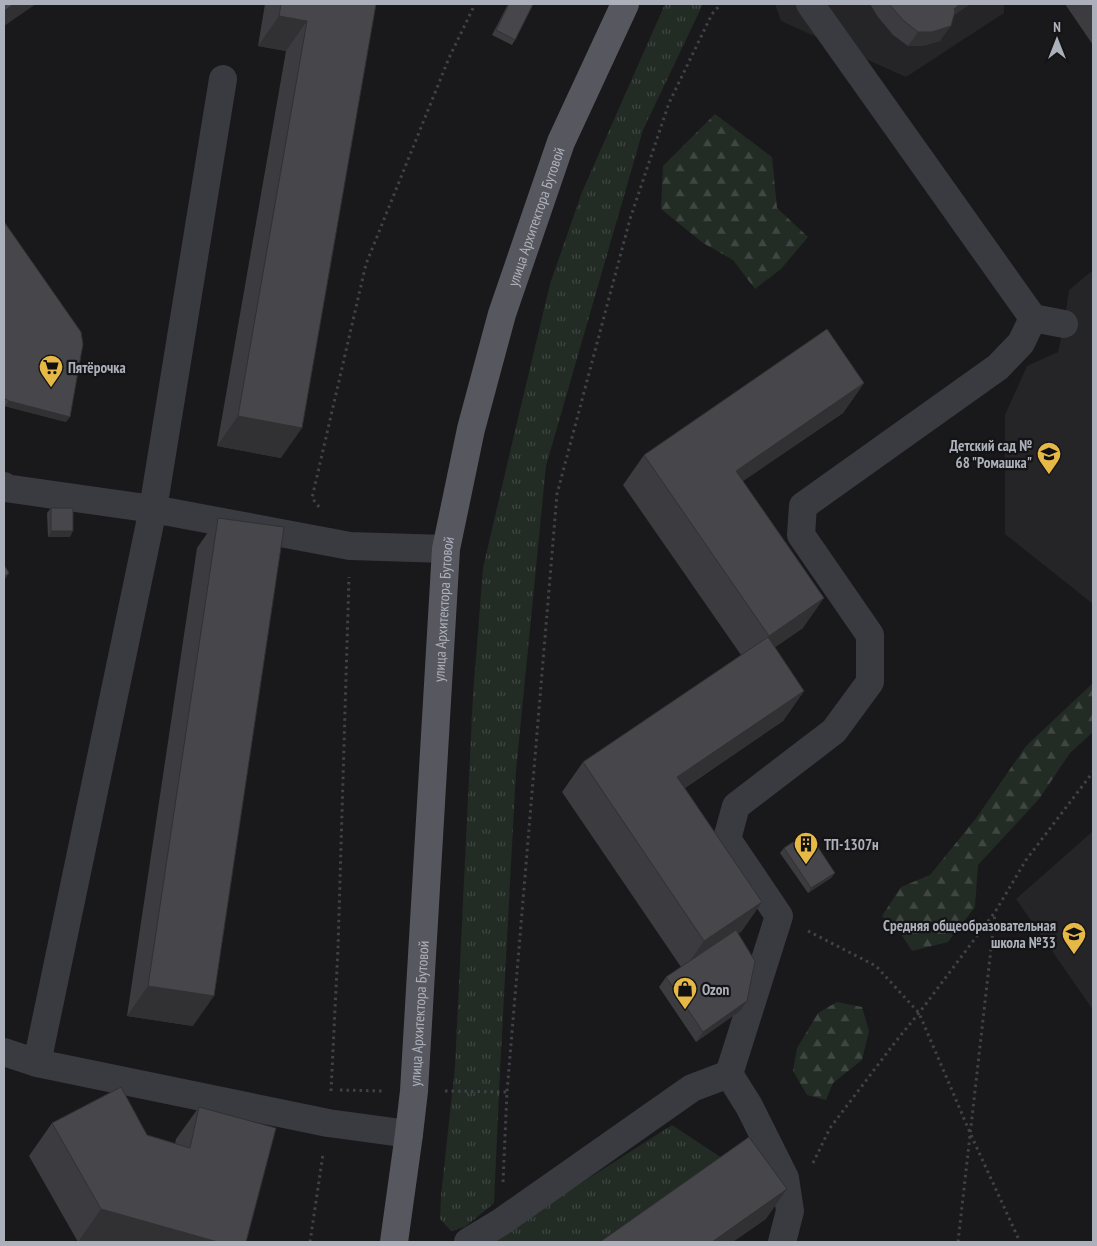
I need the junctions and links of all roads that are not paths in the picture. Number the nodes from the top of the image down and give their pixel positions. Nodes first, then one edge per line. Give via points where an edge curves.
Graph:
1 (625, 4) edge
2 (810, 4) edge
3 (223, 79) dead end
4 (1032, 318) junction
5 (1064, 324) dead end
6 (4, 486) edge
7 (153, 509) junction
8 (446, 549) junction
9 (4, 1052) edge
10 (38, 1063) junction
11 (729, 1074) junction
12 (409, 1134) junction
13 (394, 1242) edge
14 (468, 1242) edge
15 (782, 1242) edge

1 - 8 main road, улица Архитектора Бутовой via 560,142 502,314 471,429
2 - 4 lane
3 - 7 lane
4 - 5 lane
4 - 11 lane via 1021,343 998,367 803,506 800,535 870,635 870,682 834,731 736,806 727,839 779,916
6 - 7 lane
7 - 8 lane via 350,546
7 - 10 lane
8 - 12 main road, улица Архитектора Бутовой
9 - 10 lane
10 - 12 lane via 328,1122
11 - 14 lane via 692,1088
11 - 15 lane via 749,1106 784,1178 790,1211
12 - 13 main road, улица Архитектора Бутовой

